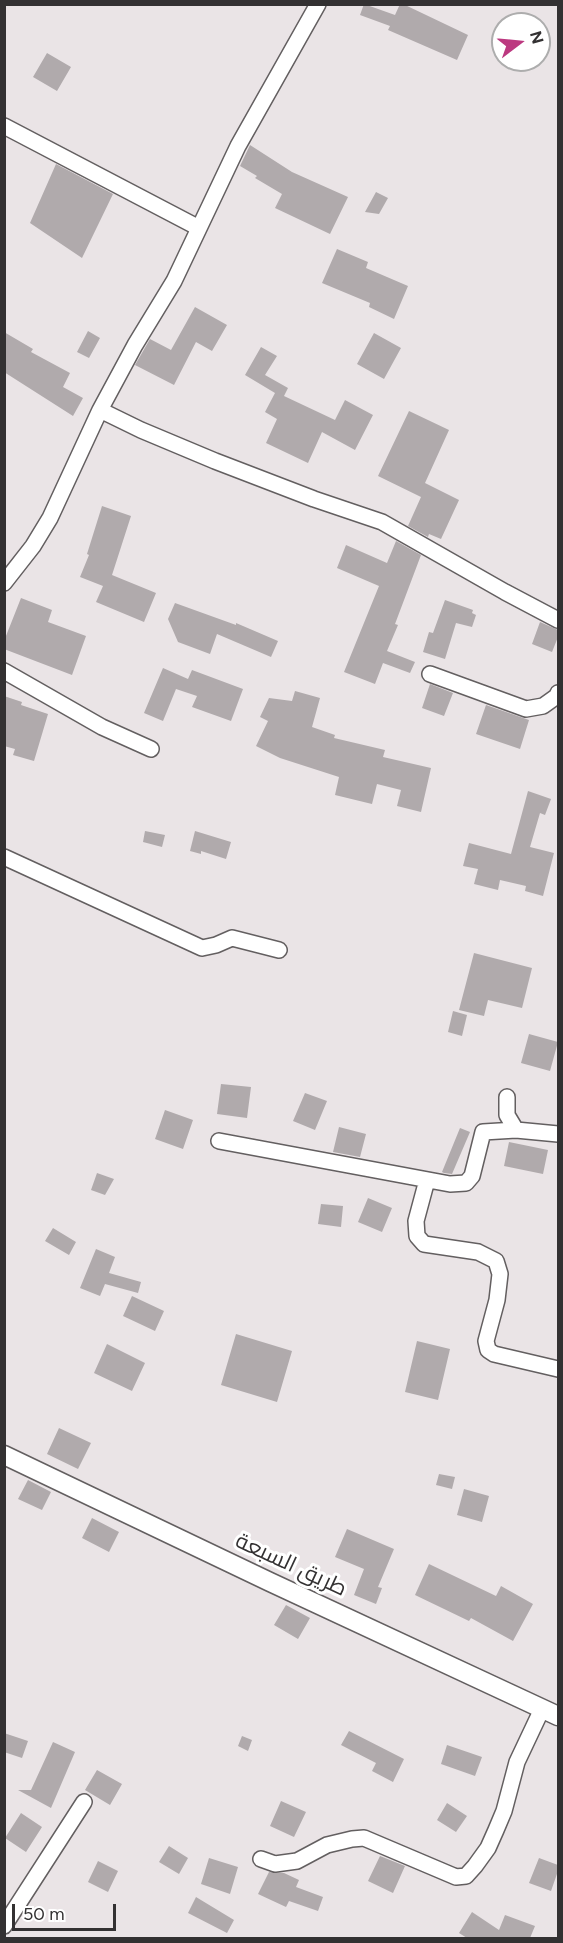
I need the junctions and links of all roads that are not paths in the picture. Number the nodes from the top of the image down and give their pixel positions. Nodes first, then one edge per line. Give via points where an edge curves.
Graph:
1 (318, 4) edge
2 (4, 126) edge
3 (199, 228) junction
4 (100, 410) junction
5 (4, 584) edge
6 (558, 620) edge
7 (4, 671) edge
8 (430, 674) dead end
9 (558, 693) edge
10 (151, 749) dead end
11 (4, 857) edge
12 (279, 950) dead end
13 (507, 1097) dead end
14 (516, 1130) junction
15 (558, 1134) edge
16 (219, 1141) dead end
17 (427, 1180) junction
18 (558, 1369) edge
19 (4, 1455) edge
20 (550, 1713) edge
21 (84, 1802) dead end
22 (261, 1859) dead end
23 (4, 1926) edge
24 (4, 1935) edge
25 (9, 1938) edge

1 - 3 street via 238,146
2 - 3 street
3 - 4 street
4 - 5 street via 50,518
4 - 6 street via 215,461 382,522
7 - 10 street via 102,727
8 - 9 street via 526,709 543,706
11 - 12 street via 202,948 232,938
13 - 14 street via 507,1115
14 - 15 street
14 - 17 street via 483,1132 472,1176 466,1183
16 - 17 street
17 - 18 street via 417,1236 424,1244 478,1252 496,1261 500,1275 486,1341 488,1350
19 - 20 street, طريق السبعة
20 - 22 street via 517,1762 504,1811 488,1848 466,1876 456,1877 364,1838 327,1845 297,1861 275,1864
21 - 23 street
24 - 25 street

